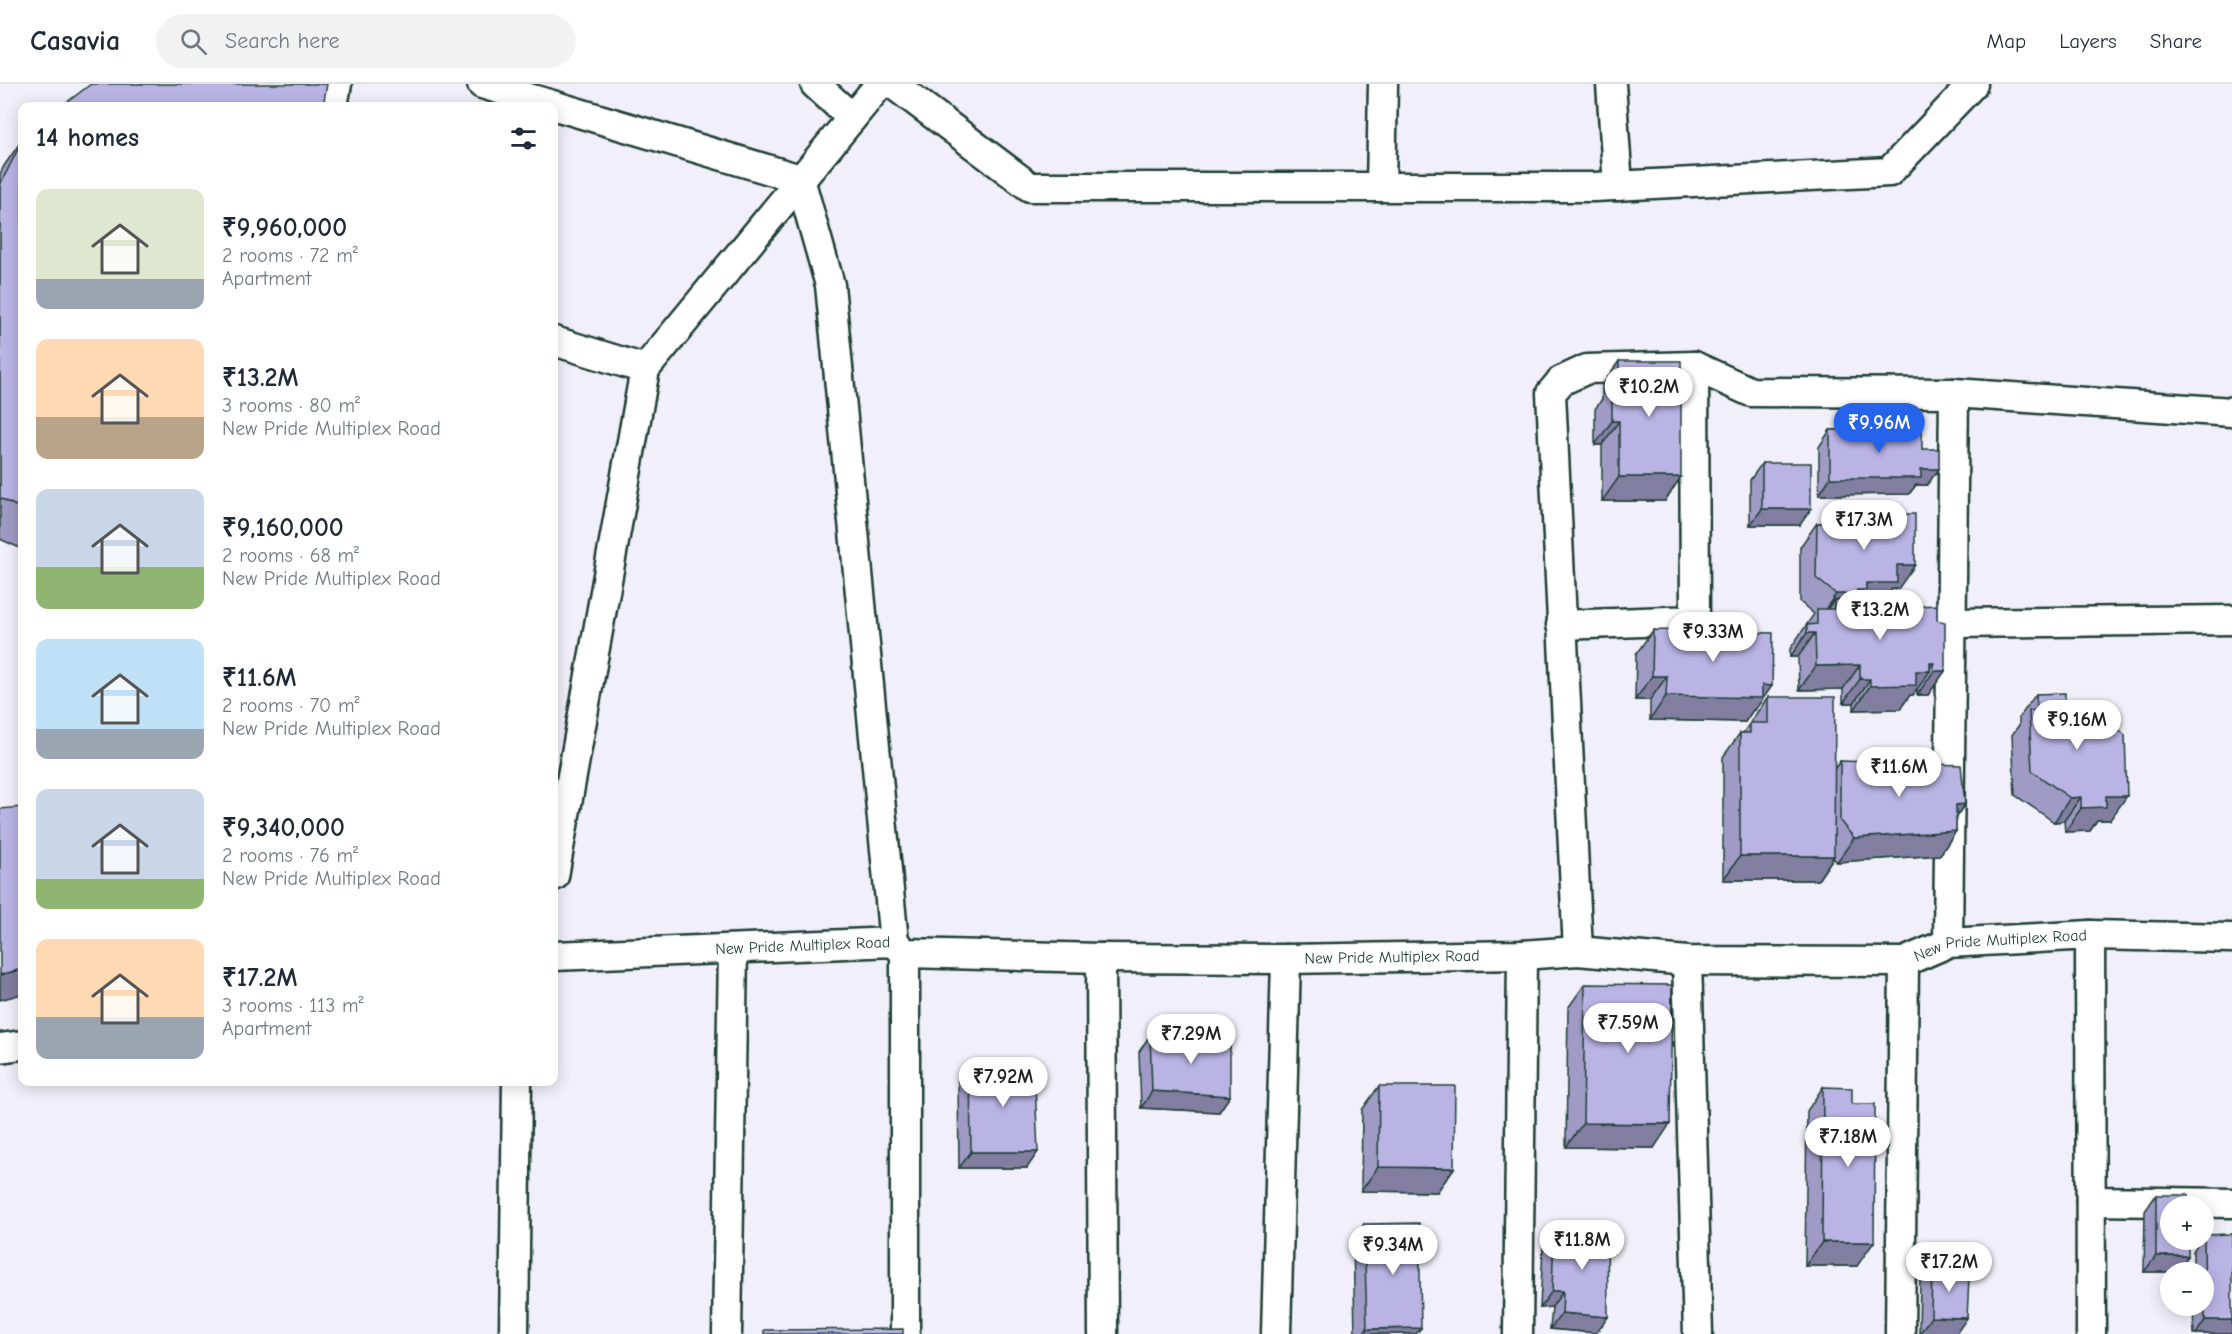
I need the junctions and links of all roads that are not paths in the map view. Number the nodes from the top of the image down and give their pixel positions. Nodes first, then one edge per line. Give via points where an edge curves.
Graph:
1 (337, 84) edge
2 (482, 84) edge
3 (815, 84) edge
4 (880, 84) edge
5 (893, 84) edge
6 (1383, 84) edge
7 (1611, 84) edge
8 (1973, 84) edge
9 (334, 102) edge
10 (542, 102) edge
11 (558, 107) edge
12 (852, 118) junction
13 (801, 179) junction
14 (1618, 186) junction
15 (1382, 188) junction
16 (558, 342) edge
17 (1694, 366) junction
18 (645, 369) junction
19 (1954, 393) junction
20 (2232, 412) edge
21 (2232, 620) edge
22 (1953, 624) junction
23 (1561, 625) junction
24 (558, 854) edge
25 (2090, 935) junction
26 (2232, 938) edge
27 (1948, 943) junction
28 (899, 948) junction
29 (733, 949) junction
30 (1578, 951) junction
31 (1522, 955) junction
32 (558, 956) edge
33 (1101, 958) junction
34 (1286, 959) junction
35 (1687, 961) junction
36 (1904, 962) junction
37 (18, 1045) edge
38 (0, 1048) edge
39 (517, 1086) edge
40 (2091, 1201) junction
41 (2232, 1203) edge
42 (514, 1334) edge
43 (727, 1334) edge
44 (905, 1334) edge
45 (1103, 1334) edge
46 (1276, 1334) edge
47 (1518, 1334) edge
48 (1698, 1334) edge
49 (1900, 1334) edge
50 (2091, 1334) edge

1 - 9 street
2 - 10 street
3 - 12 street
4 - 12 street
5 - 15 street via 1030,188
6 - 15 street
7 - 14 street
8 - 14 street via 1888,172
11 - 13 street
12 - 13 street
13 - 18 street
13 - 28 street via 830,285
14 - 15 street
16 - 18 street
17 - 19 street via 1751,392
17 - 23 street via 1587,369 1561,381 1551,393
17 - 23 street via 1695,621
18 - 24 street
19 - 20 street
19 - 22 street
21 - 22 street
22 - 27 street
23 - 30 street
25 - 26 street, New Pride Multiplex Road
25 - 27 street, New Pride Multiplex Road
25 - 40 street
27 - 36 street, New Pride Multiplex Road
28 - 29 street, New Pride Multiplex Road
28 - 33 street, New Pride Multiplex Road
28 - 44 street
29 - 32 street, New Pride Multiplex Road
29 - 43 street
30 - 31 street, New Pride Multiplex Road
30 - 35 street, New Pride Multiplex Road
31 - 34 street, New Pride Multiplex Road
31 - 47 street
33 - 34 street, New Pride Multiplex Road
33 - 45 street
34 - 46 street
35 - 36 street, New Pride Multiplex Road
35 - 48 street
36 - 49 street
37 - 38 street
39 - 42 street
40 - 41 street
40 - 50 street

